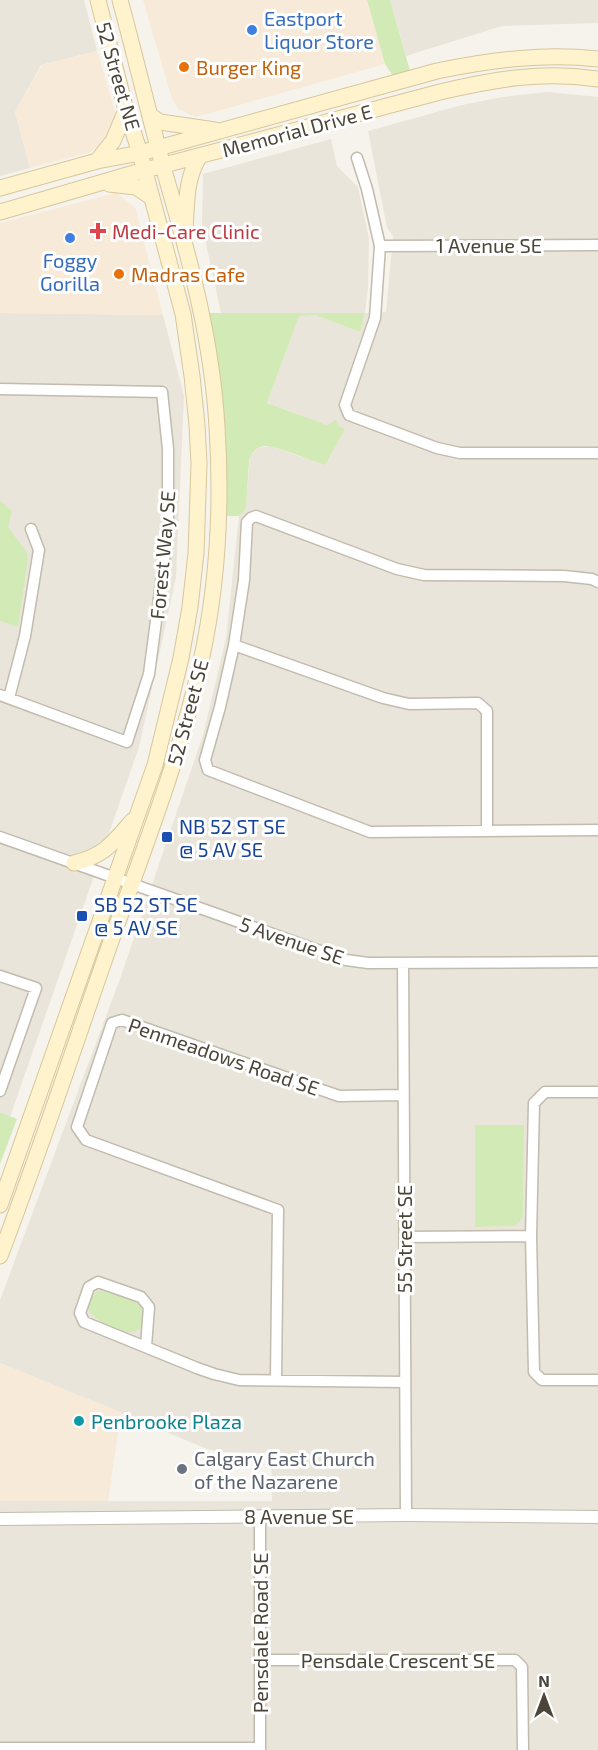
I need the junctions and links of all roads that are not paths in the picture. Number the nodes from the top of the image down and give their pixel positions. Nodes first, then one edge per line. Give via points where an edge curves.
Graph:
1 (98, 0) edge
2 (120, 0) edge
3 (598, 59) edge
4 (598, 79) edge
5 (126, 110) junction
6 (151, 116) junction
7 (220, 130) junction
8 (159, 148) junction
9 (140, 153) junction
10 (200, 156) junction
11 (357, 158) dead end
12 (97, 161) junction
13 (163, 165) junction
14 (145, 170) junction
15 (100, 183) junction
16 (0, 188) edge
17 (151, 196) junction
18 (0, 212) edge
19 (185, 239) junction
20 (598, 244) edge
21 (380, 246) junction
22 (0, 389) edge
23 (598, 453) edge
24 (31, 529) dead end
25 (598, 582) edge
26 (234, 645) junction
27 (4, 697) edge
28 (138, 814) junction
29 (598, 830) edge
30 (487, 831) junction
31 (0, 837) edge
32 (74, 863) junction
33 (115, 878) junction
34 (131, 884) junction
35 (598, 962) edge
36 (403, 963) junction
37 (0, 976) edge
38 (0, 1091) edge
39 (598, 1092) edge
40 (403, 1095) junction
41 (0, 1205) edge
42 (531, 1236) junction
43 (405, 1238) junction
44 (0, 1256) edge
45 (146, 1347) junction
46 (276, 1379) junction
47 (598, 1380) edge
48 (404, 1382) junction
49 (406, 1515) junction
50 (260, 1516) junction
51 (598, 1517) edge
52 (0, 1519) edge
53 (260, 1660) junction
54 (0, 1748) edge
55 (28, 1749) edge
56 (78, 1749) edge
57 (162, 1749) edge
58 (206, 1749) edge
59 (260, 1749) edge
60 (523, 1750) edge

1 - 5 main road, 52 Street NE
2 - 6 main road, 52 Street NE
3 - 7 main road, Memorial Drive E via 524,57 480,62
4 - 10 main road, Memorial Drive E via 525,76 485,82
5 - 9 main road, 52 Street NE
5 - 12 main road via 113,141
6 - 7 main road via 160,122
6 - 8 main road, 52 Street NE
7 - 8 main road, Memorial Drive E
8 - 9 main road, Memorial Drive E
8 - 13 main road, 52 Street SE
9 - 12 main road, Memorial Drive E
9 - 14 main road, 52 Street SE
10 - 13 main road, Memorial Drive E
10 - 19 main road via 189,182
11 - 21 street
12 - 16 main road, Memorial Drive E
13 - 14 main road, Memorial Drive E
13 - 19 main road, 52 Street SE
14 - 15 main road, Memorial Drive E
14 - 17 main road, 52 Street SE
15 - 17 main road via 130,186
15 - 18 main road, Memorial Drive E
17 - 28 main road, 52 Street SE via 183,314 197,425 199,494 190,608 181,658 155,765
19 - 34 main road, 52 Street SE via 213,376 219,462 217,553 209,620 189,710
20 - 21 street, 1 Avenue SE
21 - 23 street via 377,308 345,405 349,415 460,453
22 - 27 street, Forest Way SE via 162,392 168,449 168,530 149,674 127,742
24 - 27 street via 39,550 25,636
25 - 26 street via 564,576 424,575 397,569 256,516 247,522 244,580
26 - 30 street via 383,699 409,704 478,703 487,711
26 - 30 street via 205,760 208,770 370,832
28 - 32 main road via 103,853
28 - 33 main road, 52 Street SE
29 - 30 street
31 - 32 street, 5 Avenue SE
32 - 33 street, 5 Avenue SE
33 - 34 street, 5 Avenue SE
33 - 41 main road, 52 Street SE
34 - 36 street, 5 Avenue SE via 346,960
34 - 44 main road, 52 Street SE
35 - 36 street, 5 Avenue SE
36 - 40 street, 55 Street SE
37 - 38 street via 36,988
39 - 42 street via 545,1092 534,1103
40 - 43 street, 55 Street SE
40 - 46 street, Penmeadows Road SE via 339,1096 122,1020 112,1023 77,1127 86,1140 278,1210
42 - 43 street
42 - 47 street via 534,1372 542,1380
43 - 48 street, 55 Street SE
45 - 45 street via 149,1307 141,1297 98,1282 89,1287 80,1313 84,1322
45 - 46 street via 214,1374 239,1380
46 - 48 street
48 - 49 street, 55 Street SE
49 - 50 street, 8 Avenue SE
49 - 51 street, 8 Avenue SE
50 - 52 street, 8 Avenue SE
50 - 53 street, Pensdale Road SE
53 - 59 street, Pensdale Road SE
53 - 60 street, Pensdale Crescent SE via 515,1660 522,1667
54 - 55 street
55 - 56 street
56 - 57 street
57 - 58 street
58 - 59 street

